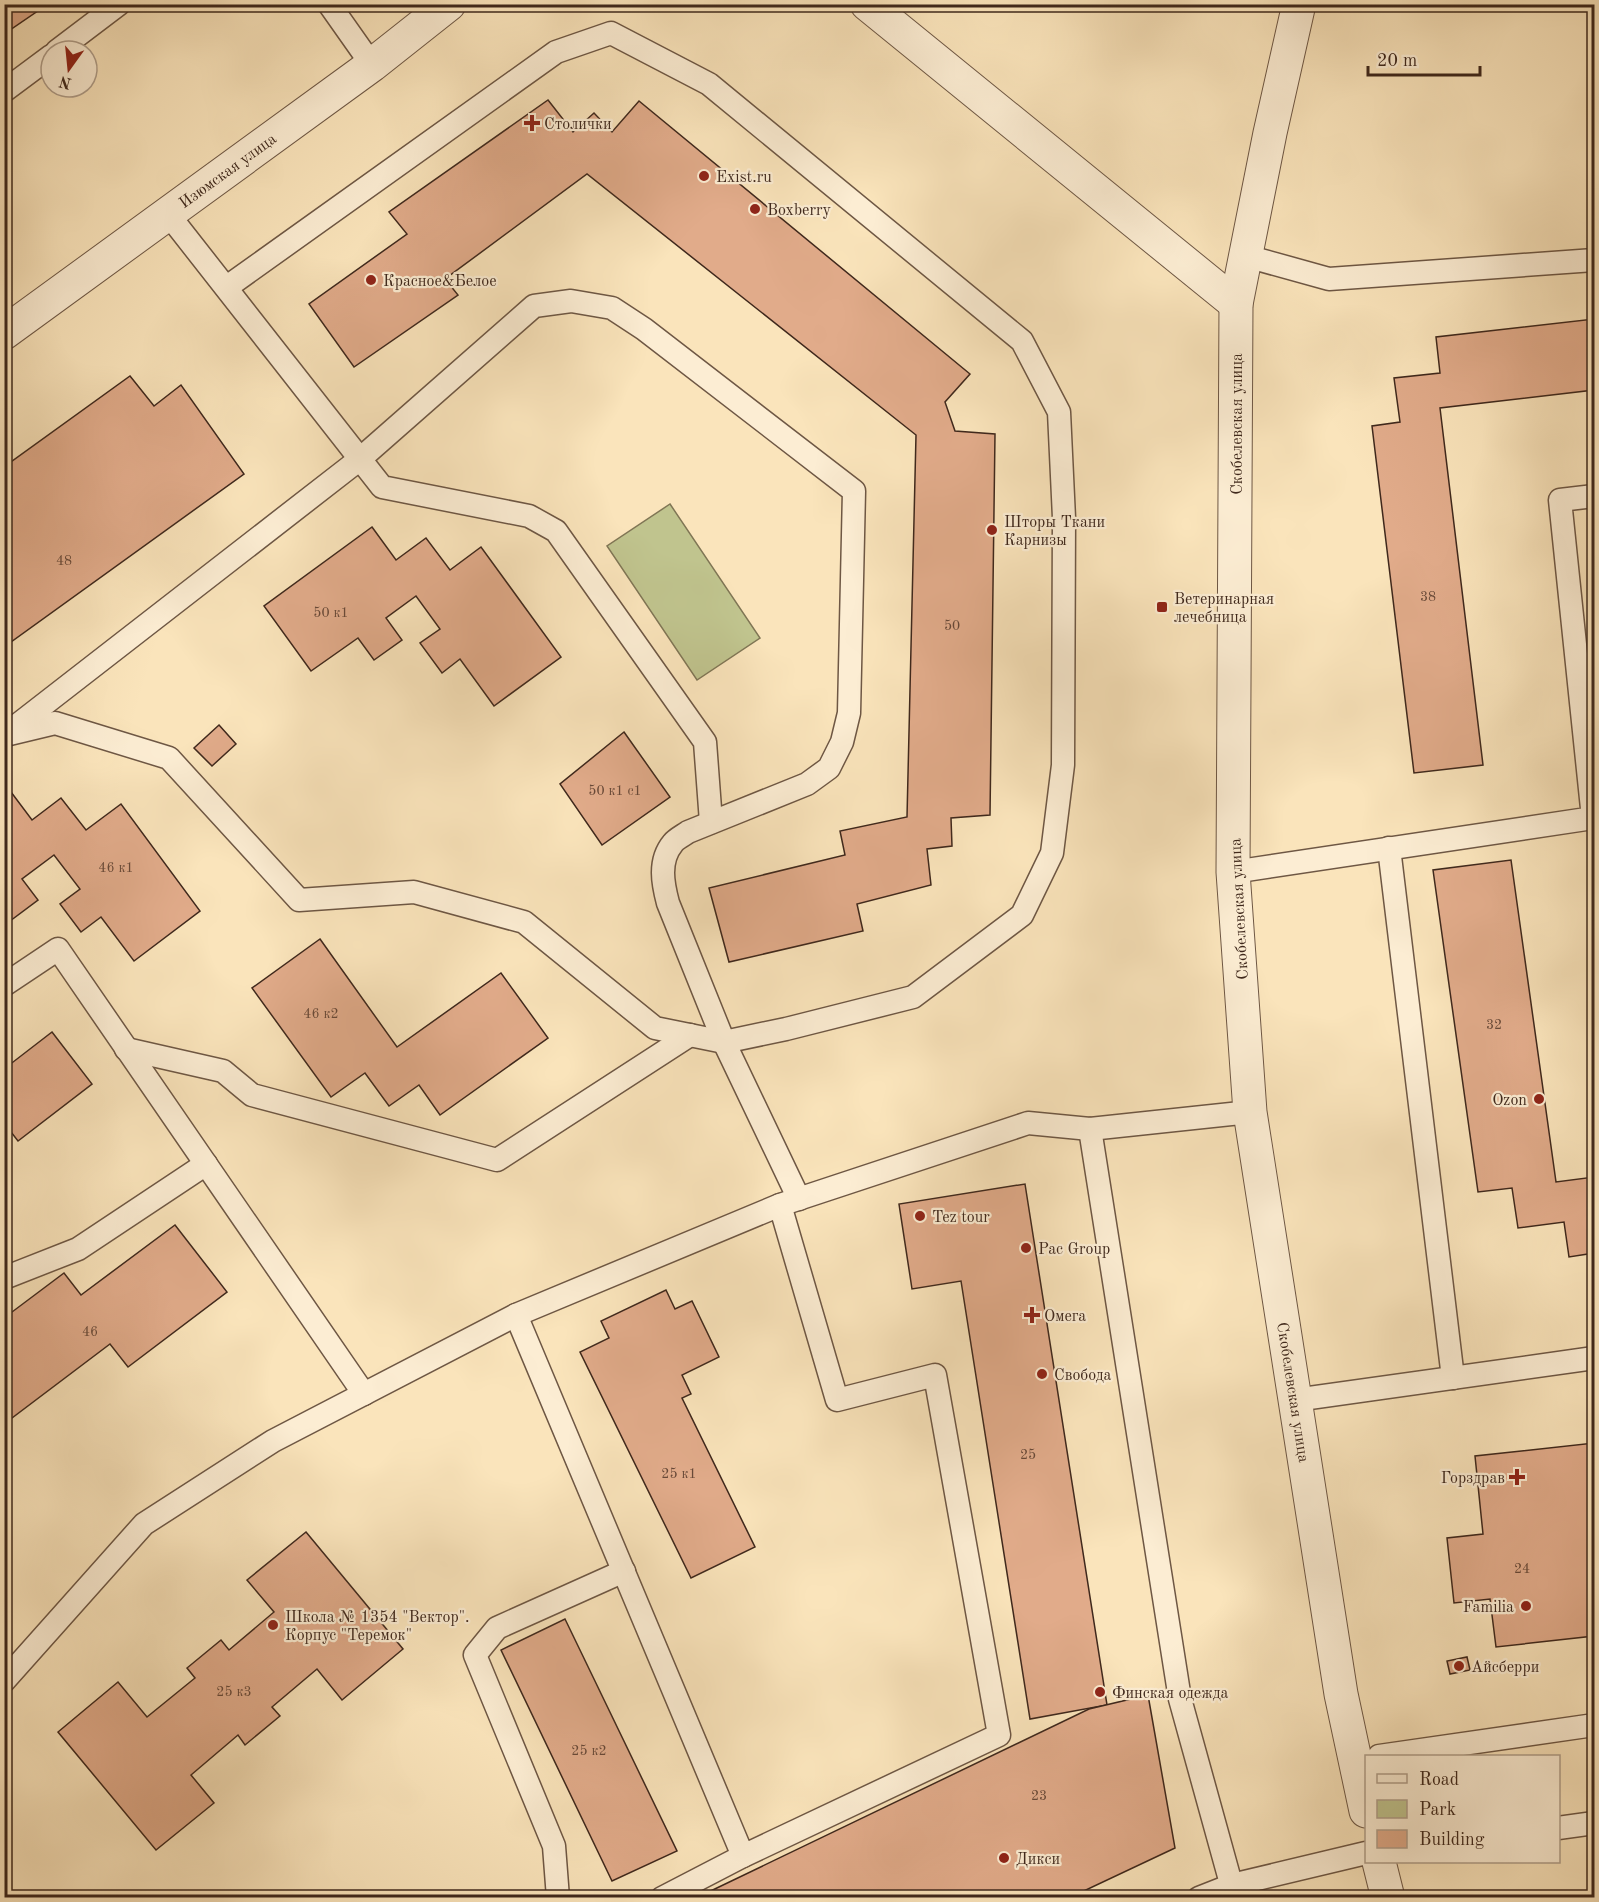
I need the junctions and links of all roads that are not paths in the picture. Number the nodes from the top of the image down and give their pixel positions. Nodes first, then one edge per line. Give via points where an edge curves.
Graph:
1 (119, 4) edge
2 (329, 4) edge
3 (449, 4) edge
4 (867, 4) edge
5 (1299, 4) edge
6 (73, 39) edge
7 (39, 65) edge
8 (372, 65) junction
9 (4, 91) edge
10 (168, 214) junction
11 (1246, 256) junction
12 (1594, 260) edge
13 (227, 287) junction
14 (1236, 304) junction
15 (4, 333) edge
16 (360, 459) junction
17 (1594, 496) edge
18 (711, 822) junction
19 (1594, 823) edge
20 (1389, 848) junction
21 (1233, 872) junction
22 (4, 985) edge
23 (690, 1035) junction
24 (724, 1042) junction
25 (126, 1048) junction
26 (1250, 1112) junction
27 (1090, 1129) junction
28 (206, 1164) junction
29 (789, 1202) junction
30 (4, 1278) edge
31 (516, 1315) junction
32 (1594, 1358) edge
33 (1453, 1378) junction
34 (364, 1394) junction
35 (1295, 1400) junction
36 (624, 1571) junction
37 (4, 1681) edge
38 (1594, 1725) edge
39 (1366, 1755) edge
40 (1388, 1755) edge
41 (1594, 1823) edge
42 (1560, 1828) edge
43 (1365, 1853) edge
44 (743, 1856) junction
45 (1379, 1863) edge
46 (1233, 1891) edge
47 (558, 1898) edge
48 (662, 1898) edge
49 (1199, 1898) edge
50 (1388, 1898) edge

1 - 6 lane
2 - 8 lane
3 - 8 street, Изюмская улица
4 - 14 street
5 - 11 street, Скобелевская улица
7 - 9 lane
8 - 10 street, Изюмская улица
10 - 13 lane
10 - 15 street, Изюмская улица
11 - 12 lane via 1329,279
11 - 14 street, Скобелевская улица
13 - 16 lane
13 - 24 lane via 556,52 611,33 709,84 1022,341 1059,412 1064,518 1063,765 1052,853 1022,915 913,997
14 - 21 street, Скобелевская улица
16 - 18 lane via 382,487 529,516 556,531 705,742
16 - 18 lane via 534,306 571,301 612,308 644,329 854,491 849,713 842,742 829,768 807,784
16 - 23 lane via 4,735 55,723 169,758 299,900 414,892 524,922 655,1028
17 - 19 lane via 1560,500
18 - 24 lane via 673,843 664,861 662,881
19 - 20 lane
20 - 21 lane
20 - 33 lane
21 - 26 street, Скобелевская улица
22 - 25 lane via 58,949
23 - 24 lane
23 - 25 lane via 497,1160 252,1095 223,1071
24 - 29 lane
25 - 28 lane
26 - 27 lane
26 - 35 street, Скобелевская улица
27 - 29 lane via 1028,1123
27 - 46 lane via 1180,1699
28 - 30 lane via 78,1249
28 - 34 lane
29 - 31 lane
29 - 44 lane via 837,1400 935,1375 999,1735
31 - 34 lane
31 - 36 lane
32 - 33 lane
33 - 35 lane
34 - 37 lane via 273,1441 144,1524
35 - 39 street, Скобелевская улица via 1341,1695
36 - 44 lane
36 - 47 lane via 497,1628 475,1655 555,1846
38 - 40 lane
41 - 42 lane
43 - 46 lane
44 - 48 lane
45 - 50 street
46 - 49 lane

